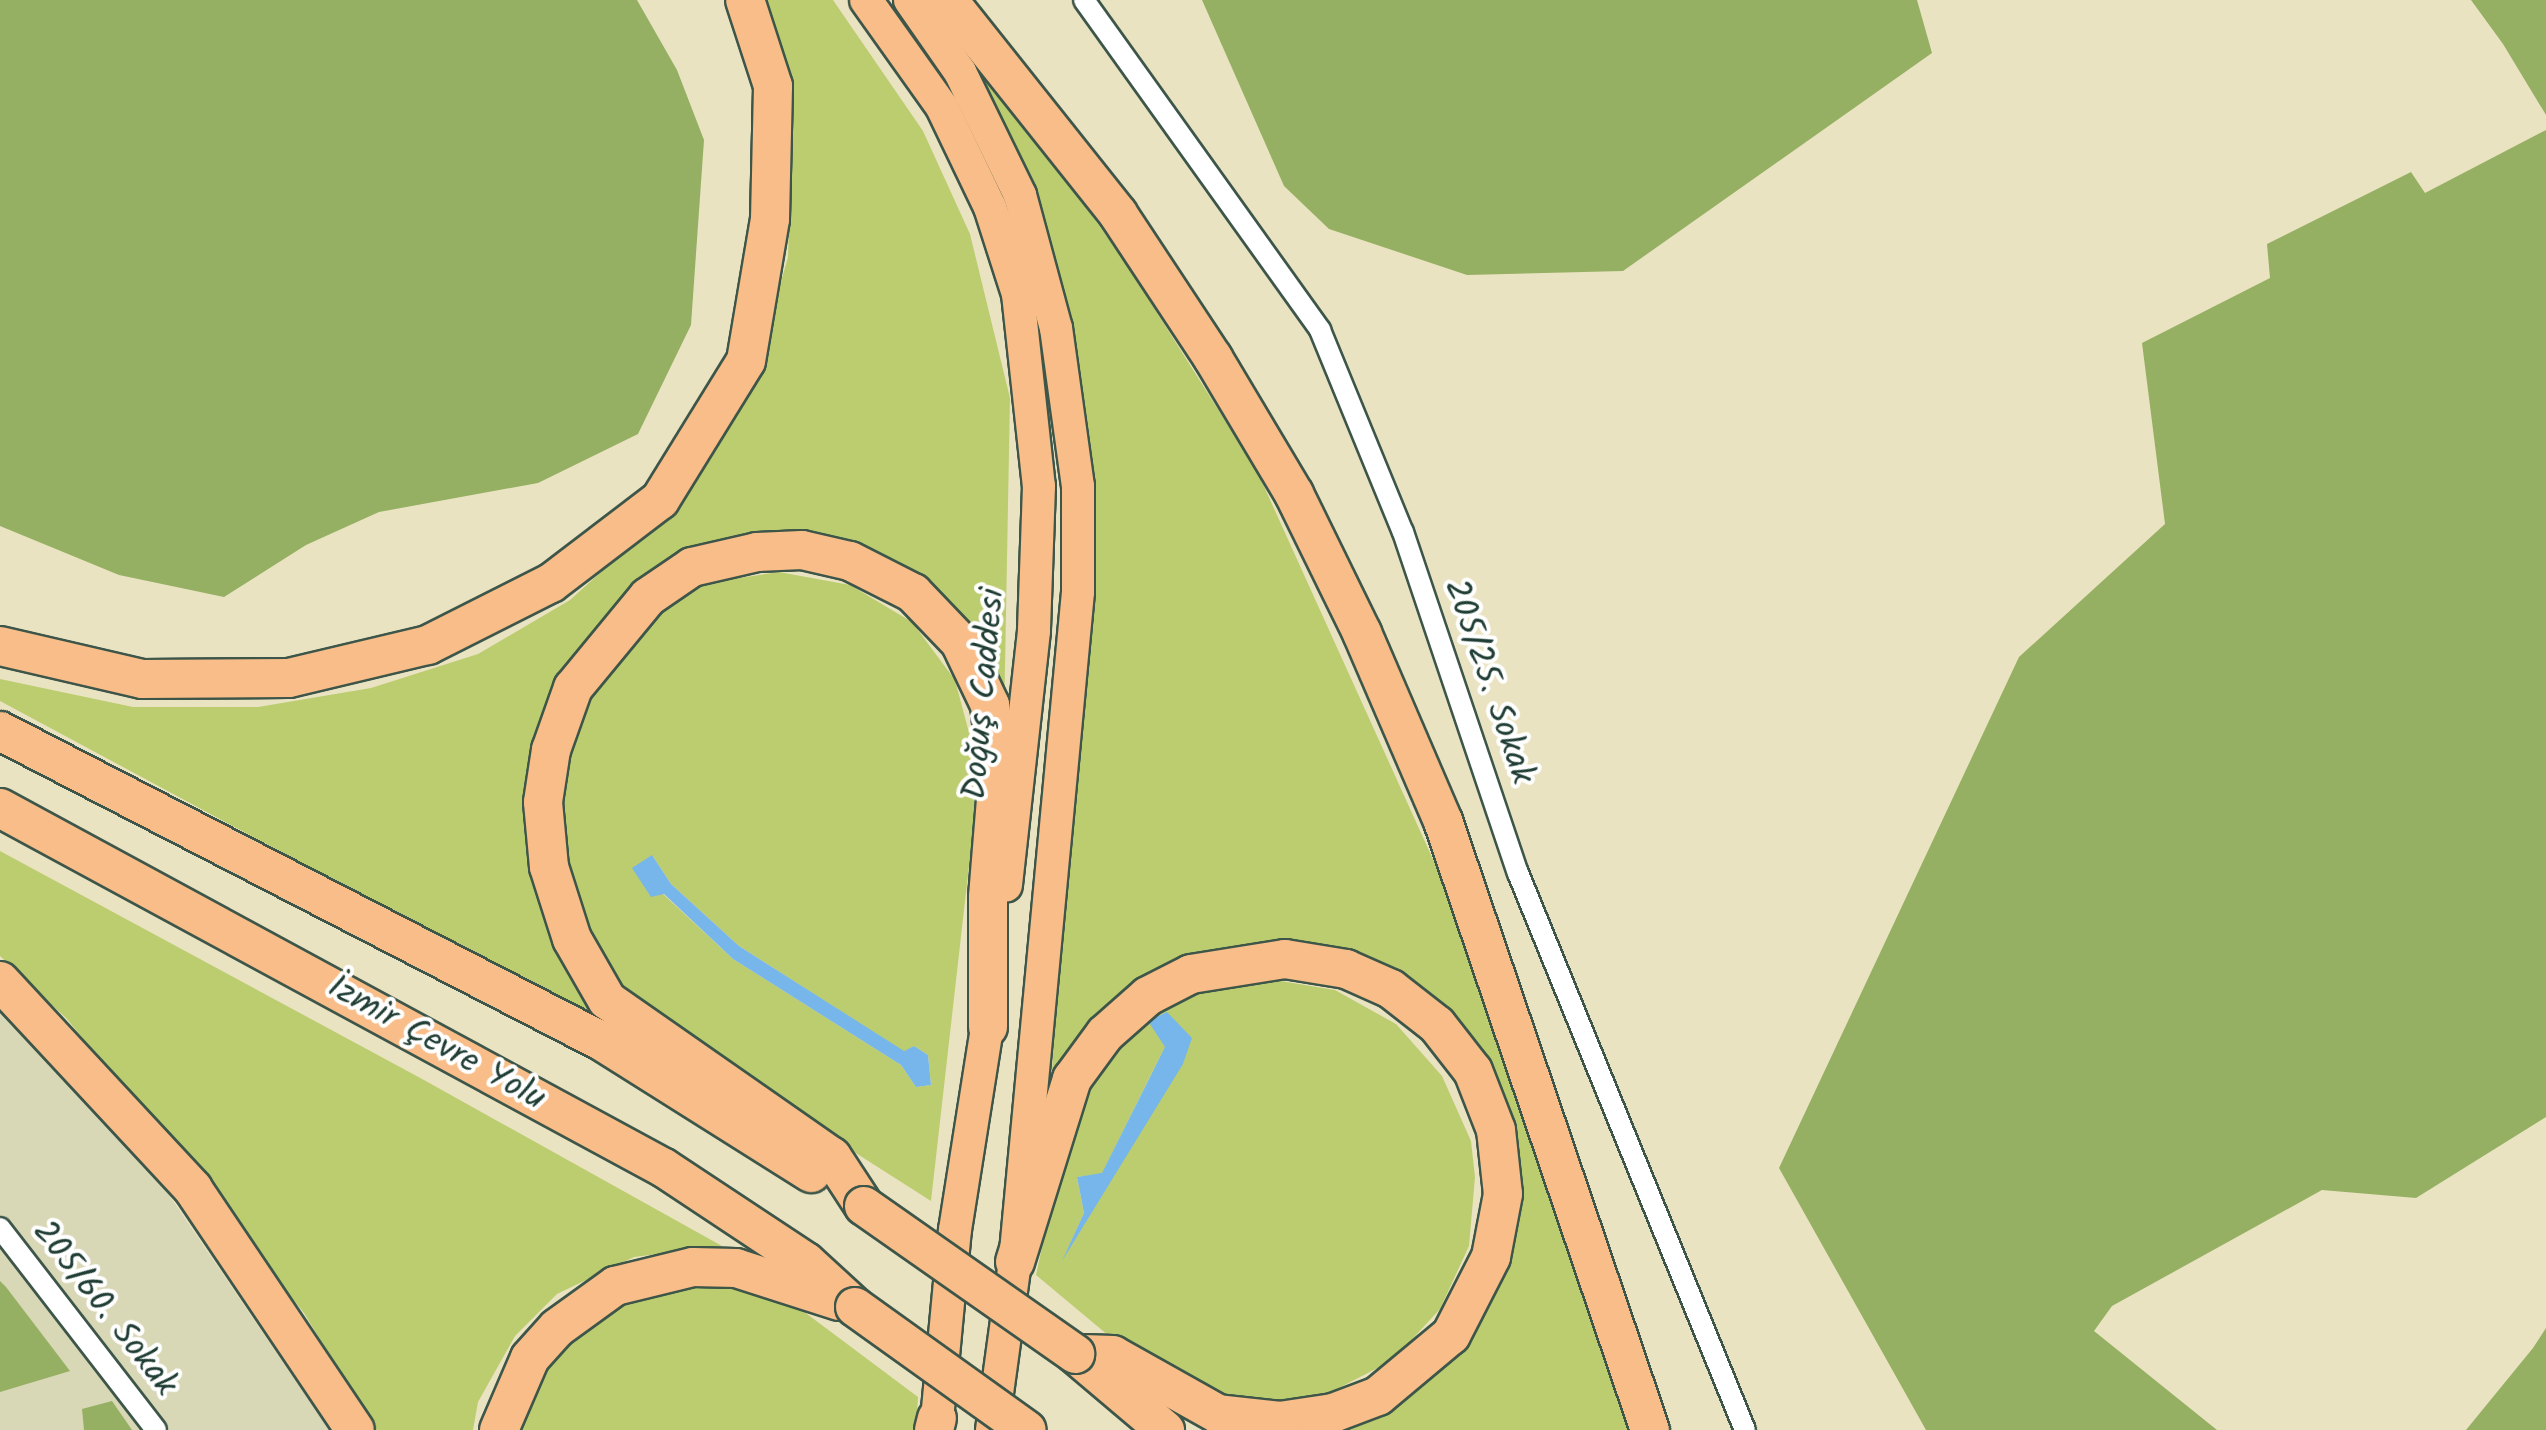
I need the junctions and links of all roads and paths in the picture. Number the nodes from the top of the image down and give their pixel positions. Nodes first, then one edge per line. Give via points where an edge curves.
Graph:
1 (745, 0) edge
2 (866, 0) edge
3 (910, 0) edge
4 (948, 0) edge
5 (1084, 0) edge
6 (0, 646) edge
7 (0, 732) edge
8 (0, 808) edge
9 (0, 981) edge
10 (988, 1026) junction
11 (864, 1206) junction
12 (0, 1228) edge
13 (1015, 1262) junction
14 (855, 1306) junction
15 (1075, 1354) junction
16 (935, 1426) edge
17 (156, 1430) edge
18 (355, 1430) edge
19 (499, 1430) edge
20 (992, 1430) edge
21 (1027, 1430) edge
22 (1165, 1430) edge
23 (1650, 1430) edge
24 (1745, 1430) edge

1 - 6 highway via 772,86 770,219 746,362 660,500 551,582 428,645 289,678 142,679
2 - 10 main road, Doğuş Caddesi via 942,107 990,207 1018,294 1031,384 1040,486 1034,631
3 - 13 main road via 960,72 1020,195 1056,328 1078,486 1078,592
4 - 23 highway via 1118,214 1213,358 1336,581 1443,821
5 - 24 street, 205/25. Sokak via 1320,330 1403,532 1518,873
7 - 11 highway, İzmir Çevre Yolu via 603,1042
8 - 14 highway, İzmir Çevre Yolu via 664,1168 806,1262
9 - 18 highway via 193,1188
10 - 11 highway via 988,898 998,775 990,704 960,642 913,593 850,561 802,550 692,567 648,597 573,688 551,750 543,802 549,866 572,939 607,1000 832,1158
10 - 16 main road, Doğuş Caddesi
11 - 15 highway, İzmir Çevre Yolu, bridge
12 - 17 street, 205/60. Sokak
13 - 15 highway via 1072,1078 1105,1034 1148,996 1191,974 1285,959 1346,968 1390,989 1437,1025 1472,1072 1496,1130 1503,1194 1491,1258 1451,1335 1378,1396 1280,1422 1218,1414 1114,1355
13 - 20 main road
14 - 19 highway via 736,1268 674,1270 615,1286 557,1328 530,1358
14 - 21 highway, bridge
15 - 22 highway

